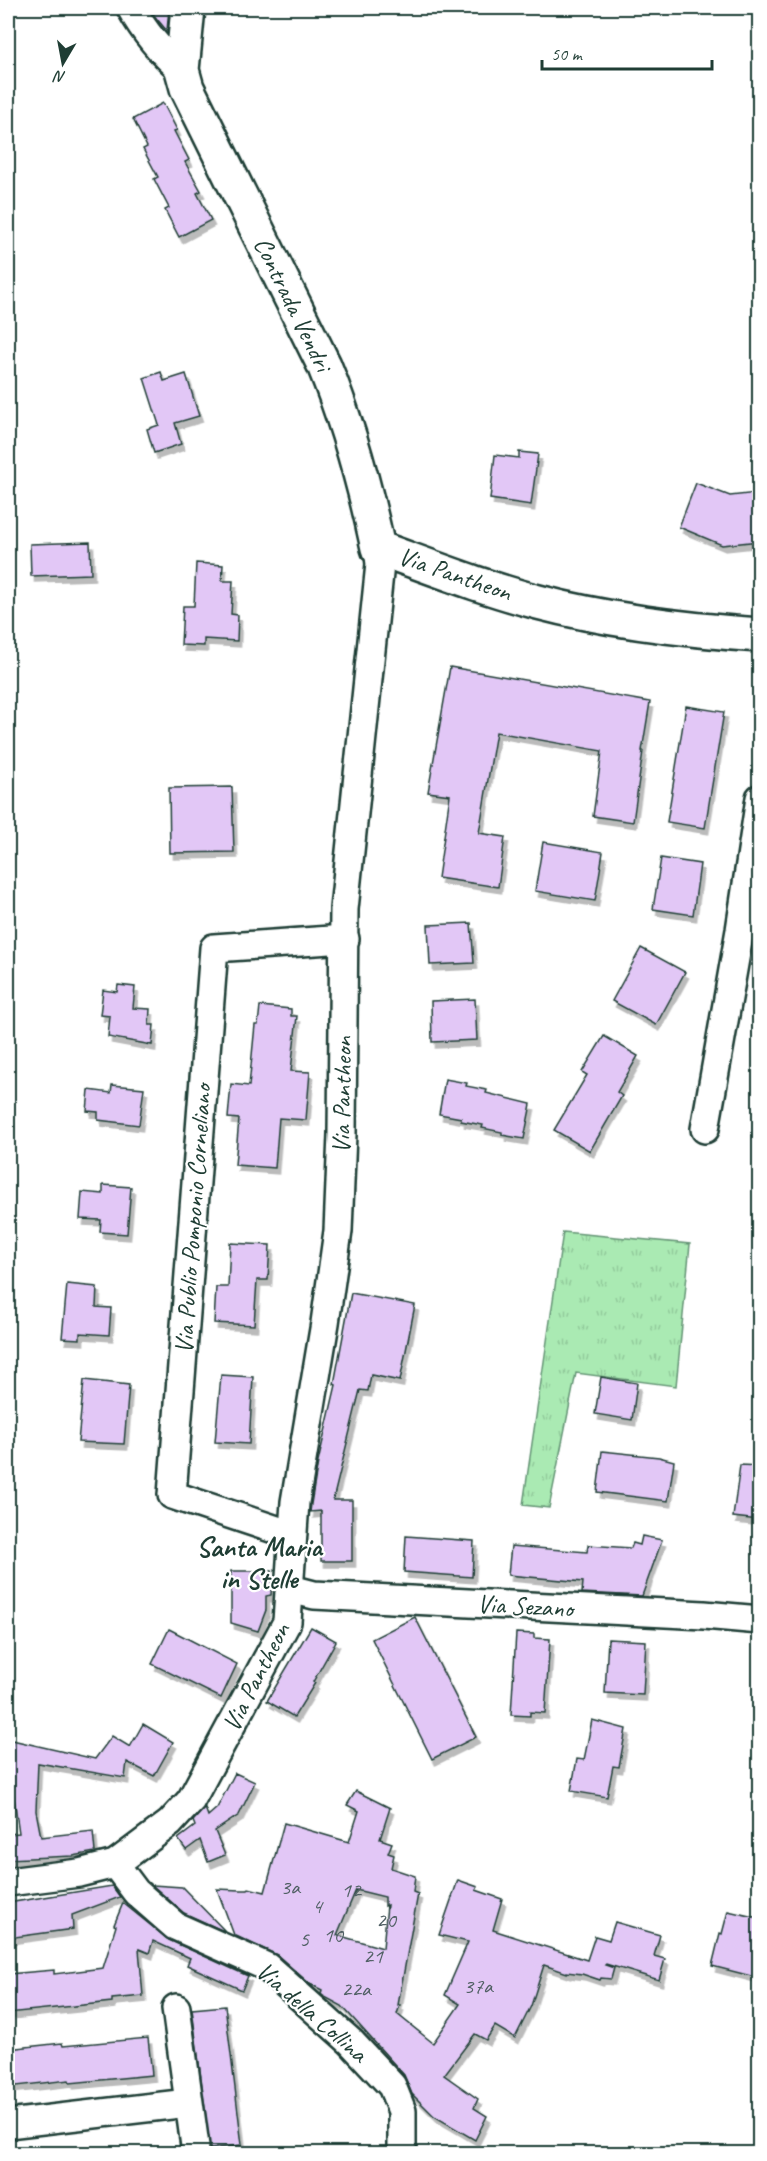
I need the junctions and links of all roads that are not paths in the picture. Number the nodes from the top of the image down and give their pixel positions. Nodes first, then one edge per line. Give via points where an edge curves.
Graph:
1 (131, 8) edge
2 (188, 8) edge
3 (182, 70) junction
4 (378, 548) junction
5 (759, 635) edge
6 (759, 798) edge
7 (345, 939) junction
8 (705, 1129) dead end
9 (292, 1535) junction
10 (291, 1589) junction
11 (759, 1620) edge
12 (115, 1864) junction
13 (8, 1882) edge
14 (176, 2008) dead end
15 (188, 2103) junction
16 (8, 2124) edge
17 (195, 2146) dead end
18 (402, 2154) edge

1 - 3 street, Contrada Vendri via 165,55
2 - 3 street, Contrada Vendri
3 - 4 street, Contrada Vendri via 324,365
4 - 5 street, Via Pantheon via 537,602 589,614
4 - 7 street, Via Pantheon via 380,564 344,909
6 - 8 street
7 - 9 street, Via Pantheon via 338,1231
7 - 9 street, Via Publio Pomponio Corneliano via 214,948 172,1495
9 - 10 street, Via Pantheon
10 - 11 street, Via Sezano via 314,1595
10 - 12 street, Via Pantheon via 288,1622 282,1635 191,1800 170,1823
12 - 13 street, Via Pantheon
12 - 18 street, Via della Collina via 136,1892 175,1926 267,1967 351,2042 392,2086 402,2112
14 - 15 street
15 - 16 street
15 - 17 street

